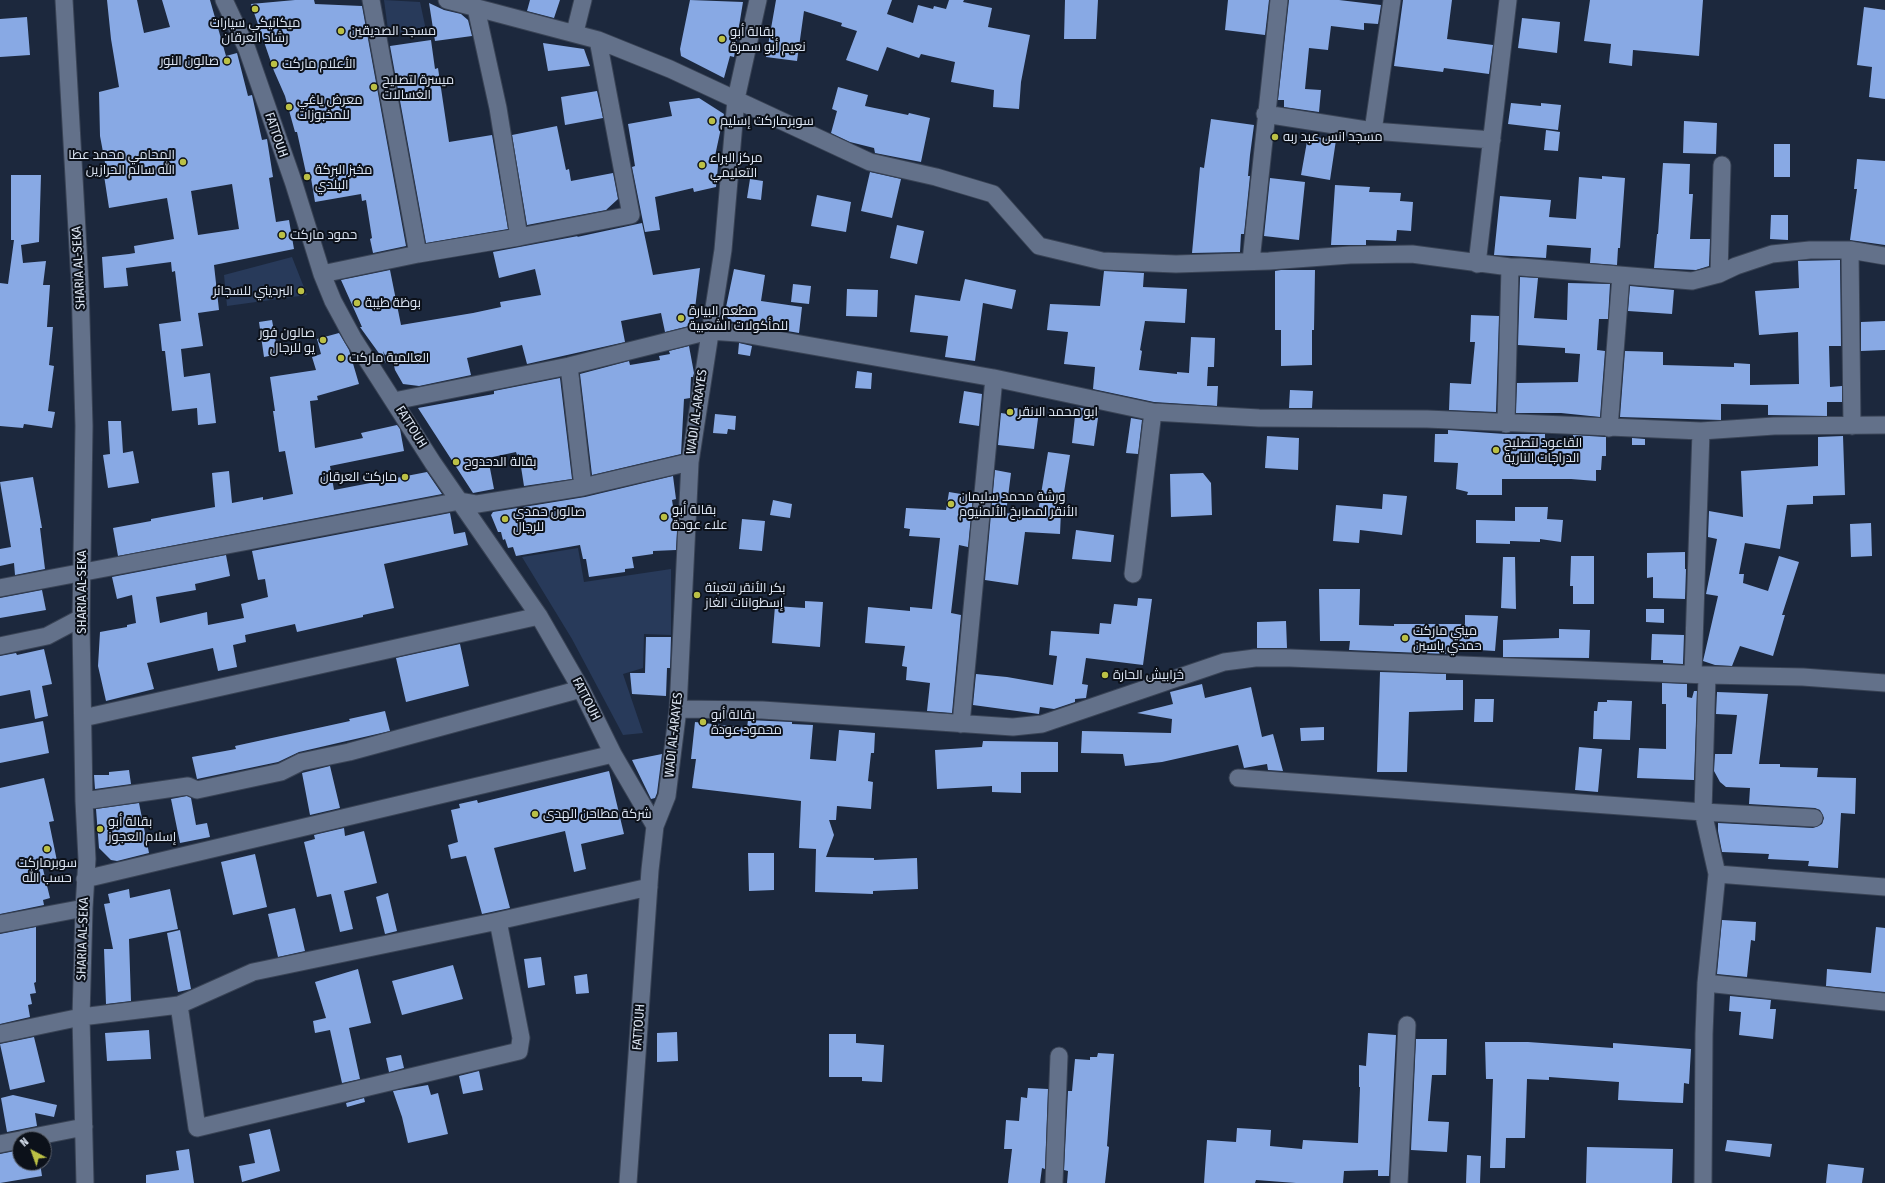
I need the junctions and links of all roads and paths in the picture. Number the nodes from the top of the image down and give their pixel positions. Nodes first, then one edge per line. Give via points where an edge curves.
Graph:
1 (64, 0) edge
2 (224, 0) edge
3 (371, 0) edge
4 (447, 0) edge
5 (583, 0) edge
6 (758, 0) edge
7 (1279, 0) edge
8 (1392, 0) edge
9 (1508, 0) edge
10 (476, 8) junction
11 (575, 32) junction
12 (598, 40) junction
13 (736, 99) junction
14 (1265, 114) junction
15 (1373, 131) junction
16 (1492, 140) junction
17 (1722, 165) dead end
18 (520, 237) junction
19 (1850, 250) junction
20 (418, 254) junction
21 (1885, 256) edge
22 (1251, 261) junction
23 (1478, 264) junction
24 (1510, 267) junction
25 (322, 274) junction
26 (1719, 274) junction
27 (1621, 276) junction
28 (709, 331) junction
29 (569, 366) junction
30 (994, 378) junction
31 (394, 401) junction
32 (1153, 412) junction
33 (1506, 424) junction
34 (1885, 425) edge
35 (1852, 426) junction
36 (1609, 428) junction
37 (1701, 431) junction
38 (690, 462) junction
39 (584, 488) junction
40 (460, 501) junction
41 (82, 573) junction
42 (1133, 574) dead end
43 (0, 588) edge
44 (539, 616) junction
45 (81, 618) junction
46 (0, 646) edge
47 (1700, 675) junction
48 (1885, 683) edge
49 (582, 689) junction
50 (678, 709) junction
51 (83, 718) junction
52 (961, 724) junction
53 (613, 754) junction
54 (1238, 778) dead end
55 (84, 801) junction
56 (1703, 812) junction
57 (1814, 818) dead end
58 (655, 826) junction
59 (650, 870) joint
60 (1717, 874) junction
61 (85, 879) junction
62 (649, 887) junction
63 (1885, 887) edge
64 (84, 908) junction
65 (498, 921) junction
66 (0, 924) edge
67 (1706, 983) junction
68 (1885, 1002) edge
69 (179, 1004) junction
70 (81, 1017) junction
71 (1407, 1025) dead end
72 (0, 1034) edge
73 (1059, 1056) dead end
74 (84, 1127) junction
75 (52, 1133) edge
76 (12, 1142) edge
77 (0, 1144) edge
78 (85, 1183) edge
79 (628, 1183) edge
80 (1054, 1183) edge
81 (1399, 1183) edge
82 (1703, 1183) edge

1 - 41 street, SHARIA AL-SEKA via 82,347
2 - 25 street, FATTOUH via 247,49
3 - 20 street
4 - 10 street
5 - 11 street
6 - 13 street, WADI AL-ARAYES
7 - 14 street
8 - 15 street
9 - 16 street
10 - 11 street
10 - 18 street via 498,108
11 - 12 street
12 - 13 street
12 - 18 street via 631,215
13 - 22 street via 870,162 936,177 993,194 1039,246 1102,261 1176,264
13 - 28 street, WADI AL-ARAYES via 723,250
14 - 15 street
14 - 22 street
15 - 16 street
16 - 23 street
17 - 26 street
18 - 20 street
19 - 21 street
19 - 26 street via 1810,250 1772,254
19 - 35 street
20 - 25 street
22 - 23 street via 1412,254
23 - 24 street
24 - 27 street
24 - 33 street
25 - 31 street, FATTOUH via 353,338
26 - 27 street via 1692,281
27 - 36 street
28 - 29 street
28 - 30 street via 738,333
28 - 38 street, WADI AL-ARAYES
29 - 31 street
29 - 39 street
30 - 32 street
30 - 52 street
31 - 40 street, FATTOUH
32 - 33 street via 1259,418 1427,419
32 - 42 street
33 - 36 street
34 - 35 street
35 - 37 street via 1774,426
36 - 37 street
37 - 47 street
38 - 39 street
38 - 50 street, WADI AL-ARAYES
39 - 40 street via 477,504
40 - 41 street
40 - 44 street, FATTOUH
41 - 43 street
41 - 45 street, SHARIA AL-SEKA
44 - 49 street, FATTOUH
44 - 51 street
45 - 46 street via 47,636
45 - 51 street, SHARIA AL-SEKA
47 - 48 street via 1803,677
47 - 52 street via 1255,658 1224,662 1042,724 1013,727 962,722
47 - 56 street
49 - 53 street, FATTOUH
49 - 55 street via 349,752 301,762 281,772 197,790 188,786
50 - 52 street via 762,710
50 - 58 street, WADI AL-ARAYES via 667,796
51 - 55 street, SHARIA AL-SEKA
53 - 58 street, FATTOUH
53 - 61 street
54 - 56 street
55 - 61 street, SHARIA AL-SEKA via 88,859
56 - 57 street
56 - 60 street
58 - 59 street, WADI AL-ARAYES
59 - 62 street, FATTOUH
60 - 63 street
60 - 67 street
61 - 64 street, SHARIA AL-SEKA
62 - 65 street
62 - 79 street, FATTOUH
64 - 66 street
64 - 70 street, SHARIA AL-SEKA
65 - 69 street via 253,972
65 - 69 street via 521,1038 518,1051 197,1128
67 - 68 street
67 - 82 street
69 - 70 street
70 - 72 street
70 - 74 street, SHARIA AL-SEKA
71 - 81 street
73 - 80 street
74 - 75 street
74 - 78 street, SHARIA AL-SEKA
76 - 77 street

